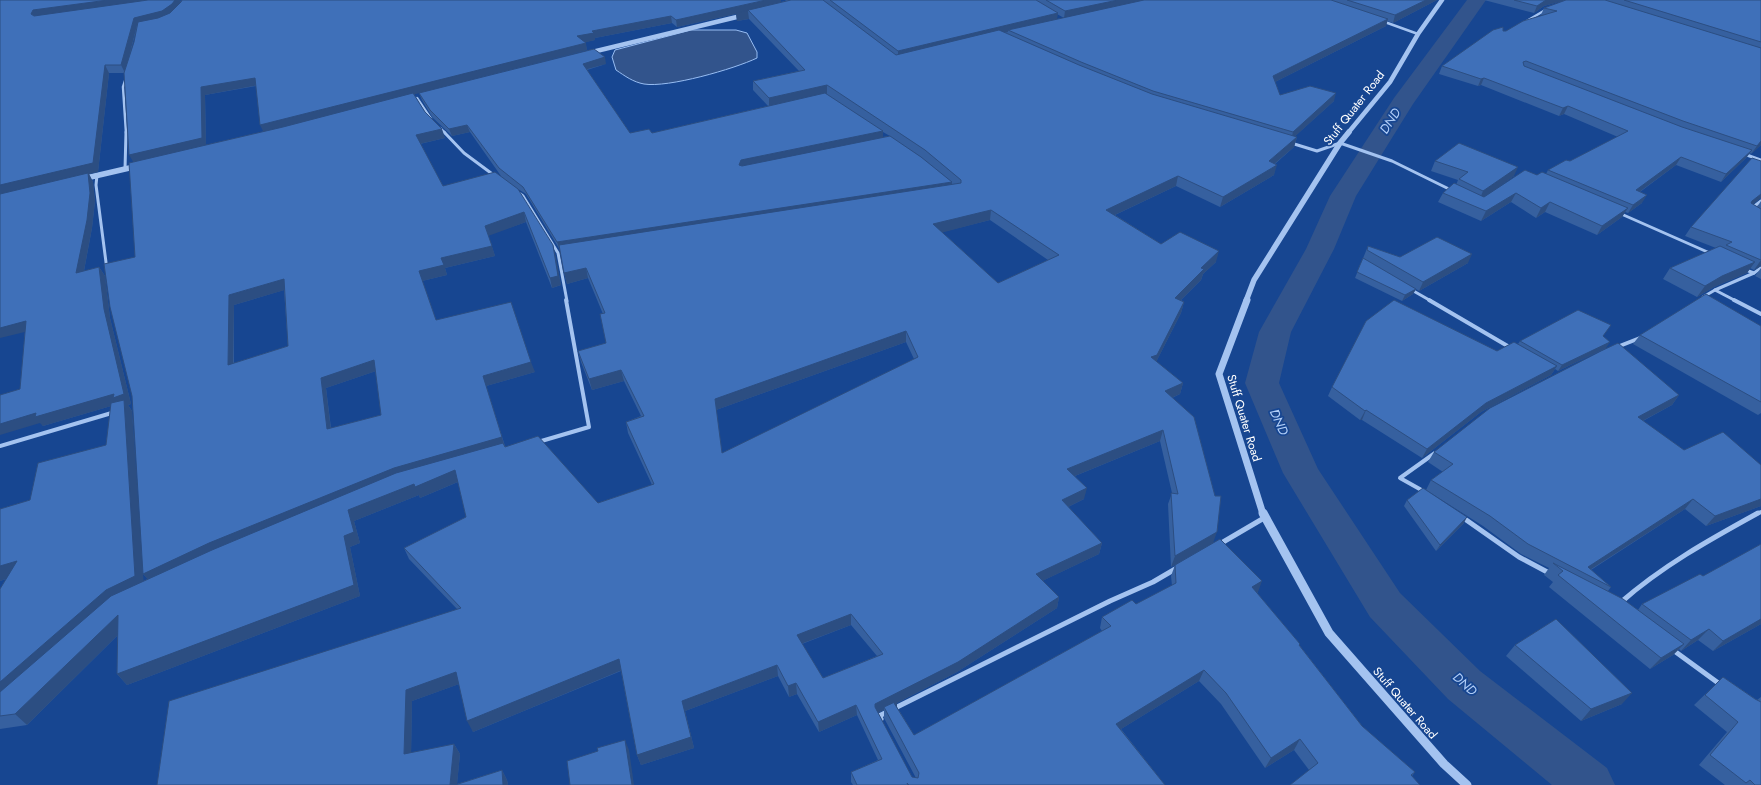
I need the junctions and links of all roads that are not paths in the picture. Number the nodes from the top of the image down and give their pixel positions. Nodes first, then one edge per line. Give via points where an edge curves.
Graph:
1 (1442, 0) edge
2 (1552, 7) edge
3 (748, 14) edge
4 (1375, 19) edge
5 (1520, 24) edge
6 (1418, 34) junction
7 (583, 54) edge
8 (128, 72) edge
9 (425, 96) edge
10 (418, 98) junction
11 (410, 100) edge
12 (1289, 143) edge
13 (1340, 143) junction
14 (1740, 152) edge
15 (1761, 160) edge
16 (140, 165) edge
17 (125, 169) junction
18 (97, 175) junction
19 (499, 178) edge
20 (75, 181) edge
21 (517, 192) edge
22 (1459, 194) edge
23 (1761, 201) edge
24 (1617, 212) edge
25 (1748, 212) edge
26 (566, 252) edge
27 (558, 253) junction
28 (1718, 257) edge
29 (1740, 267) edge
30 (1761, 268) edge
31 (1754, 273) junction
32 (108, 278) edge
33 (1408, 288) edge
34 (1715, 290) junction
35 (1698, 300) edge
36 (1761, 314) edge
37 (1645, 334) edge
38 (1613, 349) edge
39 (1517, 352) edge
40 (121, 410) edge
41 (529, 444) edge
42 (0, 446) edge
43 (1438, 451) edge
44 (1430, 496) edge
45 (1454, 512) edge
46 (1761, 512) edge
47 (1264, 518) junction
48 (1216, 546) edge
49 (1181, 566) edge
50 (1553, 575) dead end
51 (1615, 607) edge
52 (1666, 645) edge
53 (1723, 687) edge
54 (882, 723) edge
55 (1467, 785) edge

1 - 6 street, Stuff Quater Road
2 - 5 street
3 - 7 street
4 - 6 street
6 - 13 street, Stuff Quater Road via 1390,82
8 - 17 street via 123,87 126,122
9 - 10 street
10 - 11 street
10 - 19 street via 430,119 464,153
12 - 13 street via 1317,151
13 - 22 street via 1392,161
13 - 47 street, Stuff Quater Road via 1254,280 1218,374
14 - 15 street
16 - 17 street
17 - 18 street
18 - 20 street
18 - 32 street via 96,185
21 - 27 street via 523,196
23 - 25 street
24 - 28 street
26 - 27 street
27 - 41 street via 590,427
29 - 31 street
30 - 31 street
31 - 34 street
33 - 39 street
34 - 35 street
34 - 36 street
37 - 38 street
40 - 42 street
43 - 44 street via 1400,478
45 - 50 street via 1519,557
46 - 51 street via 1691,550 1645,581
47 - 48 street
47 - 55 street, Stuff Quater Road via 1330,633 1444,764
49 - 54 street via 879,716
52 - 53 street

